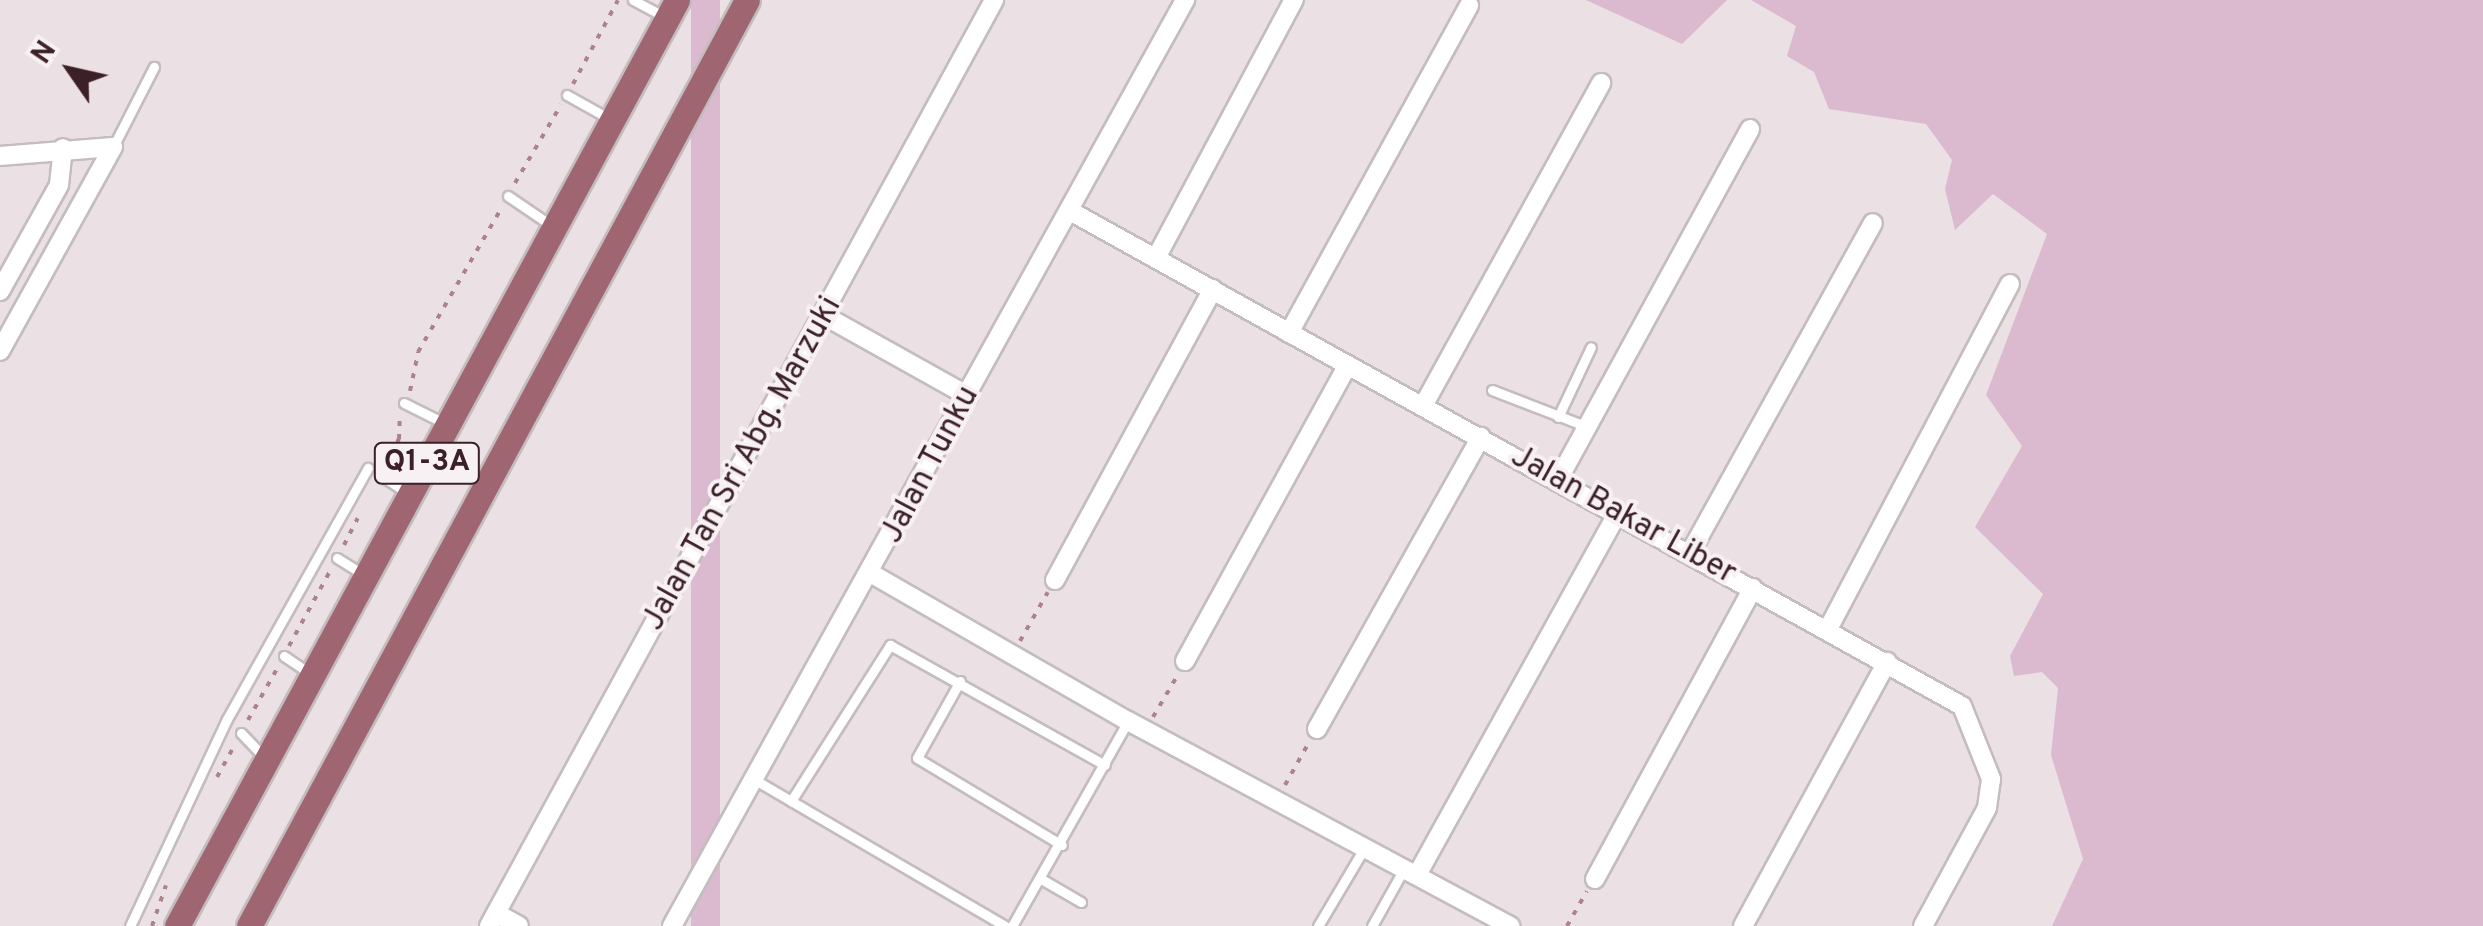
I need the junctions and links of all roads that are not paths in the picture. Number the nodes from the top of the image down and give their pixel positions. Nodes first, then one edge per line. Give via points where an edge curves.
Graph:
1 (633, 0) edge
2 (747, 0) edge
3 (994, 0) edge
4 (1184, 0) edge
5 (1294, 0) edge
6 (1469, 4) dead end
7 (672, 9) edge
8 (154, 67) dead end
9 (1601, 83) dead end
10 (567, 95) dead end
11 (612, 120) junction
12 (1750, 130) dead end
13 (113, 147) junction
14 (63, 148) junction
15 (0, 156) edge
16 (508, 196) dead end
17 (1070, 210) junction
18 (1873, 224) dead end
19 (554, 227) junction
20 (1156, 258) junction
21 (2010, 284) dead end
22 (1212, 290) junction
23 (0, 291) edge
24 (825, 316) junction
25 (1289, 333) junction
26 (1592, 347) dead end
27 (0, 351) edge
28 (1346, 368) junction
29 (1492, 390) dead end
30 (968, 396) junction
31 (404, 404) dead end
32 (1423, 406) junction
33 (1558, 417) junction
34 (448, 425) junction
35 (1588, 428) junction
36 (1480, 437) junction
37 (368, 468) dead end
38 (380, 474) dead end
39 (1558, 480) junction
40 (410, 495) junction
41 (1616, 516) junction
42 (1690, 553) junction
43 (337, 558) dead end
44 (872, 574) junction
45 (366, 576) junction
46 (1055, 580) road end
47 (1753, 588) junction
48 (1828, 629) junction
49 (284, 656) dead end
50 (1185, 661) road end
51 (1886, 662) junction
52 (313, 676) junction
53 (960, 681) junction
54 (1137, 725) junction
55 (1317, 728) road end
56 (241, 733) dead end
57 (267, 761) junction
58 (1105, 765) junction
59 (755, 780) junction
60 (791, 801) junction
61 (1062, 844) junction
62 (1366, 844) junction
63 (1411, 871) junction
64 (1595, 879) road end
65 (1044, 880) junction
66 (1081, 902) dead end
67 (492, 920) edge
68 (130, 926) edge
69 (177, 926) edge
70 (249, 926) edge
71 (519, 926) edge
72 (672, 926) edge
73 (1009, 926) edge
74 (1318, 926) edge
75 (1372, 926) edge
76 (1511, 926) edge
77 (1743, 926) edge
78 (1922, 926) edge

1 - 7 lane
2 - 70 main road
3 - 24 street, Jalan Tan Sri Abg. Marzuki
4 - 17 street, Jalan Tunku
5 - 20 street
6 - 25 street
7 - 11 main road, Q1-3A
8 - 13 lane
9 - 32 street
10 - 11 lane
11 - 19 main road, Q1-3A
12 - 35 street
13 - 14 street
13 - 27 street
14 - 15 street
14 - 23 street via 59,185
16 - 19 lane
17 - 20 street, Jalan Bakar Liber
17 - 30 street, Jalan Tunku
18 - 42 street
19 - 34 main road, Q1-3A
20 - 22 street, Jalan Bakar Liber
21 - 48 street
22 - 25 street, Jalan Bakar Liber
22 - 46 street
24 - 30 street
24 - 67 street, Jalan Tan Sri Abg. Marzuki
25 - 28 street, Jalan Bakar Liber
26 - 33 lane
28 - 32 street, Jalan Bakar Liber
28 - 50 street
29 - 33 lane
30 - 44 street, Jalan Tunku
31 - 34 lane
32 - 36 street, Jalan Bakar Liber
33 - 35 lane
34 - 40 main road, Q1-3A
35 - 39 street
36 - 39 street, Jalan Bakar Liber
36 - 55 street
37 - 68 lane via 227,718
38 - 40 lane
39 - 41 street, Jalan Bakar Liber
40 - 45 main road, Q1-3A
41 - 42 street, Jalan Bakar Liber
41 - 63 street
42 - 47 street, Jalan Bakar Liber
43 - 45 lane
44 - 54 street
44 - 59 street, Jalan Tunku
45 - 52 main road, Q1-3A
47 - 48 street, Jalan Bakar Liber
47 - 64 street
48 - 51 street, Jalan Bakar Liber
49 - 52 lane
51 - 77 street
51 - 78 street, Jalan Bakar Liber via 1962,706 1991,779 1987,808
52 - 57 main road, Q1-3A
53 - 58 lane
53 - 60 lane via 890,644
53 - 61 lane via 917,758
54 - 58 lane
54 - 62 street
56 - 57 lane
57 - 69 main road, Q1-3A
58 - 61 lane
59 - 60 lane
59 - 72 street, Jalan Tunku
60 - 73 lane
61 - 65 lane
62 - 63 street
62 - 74 lane
63 - 75 lane
63 - 76 street
65 - 66 lane
65 - 73 lane
67 - 71 street

